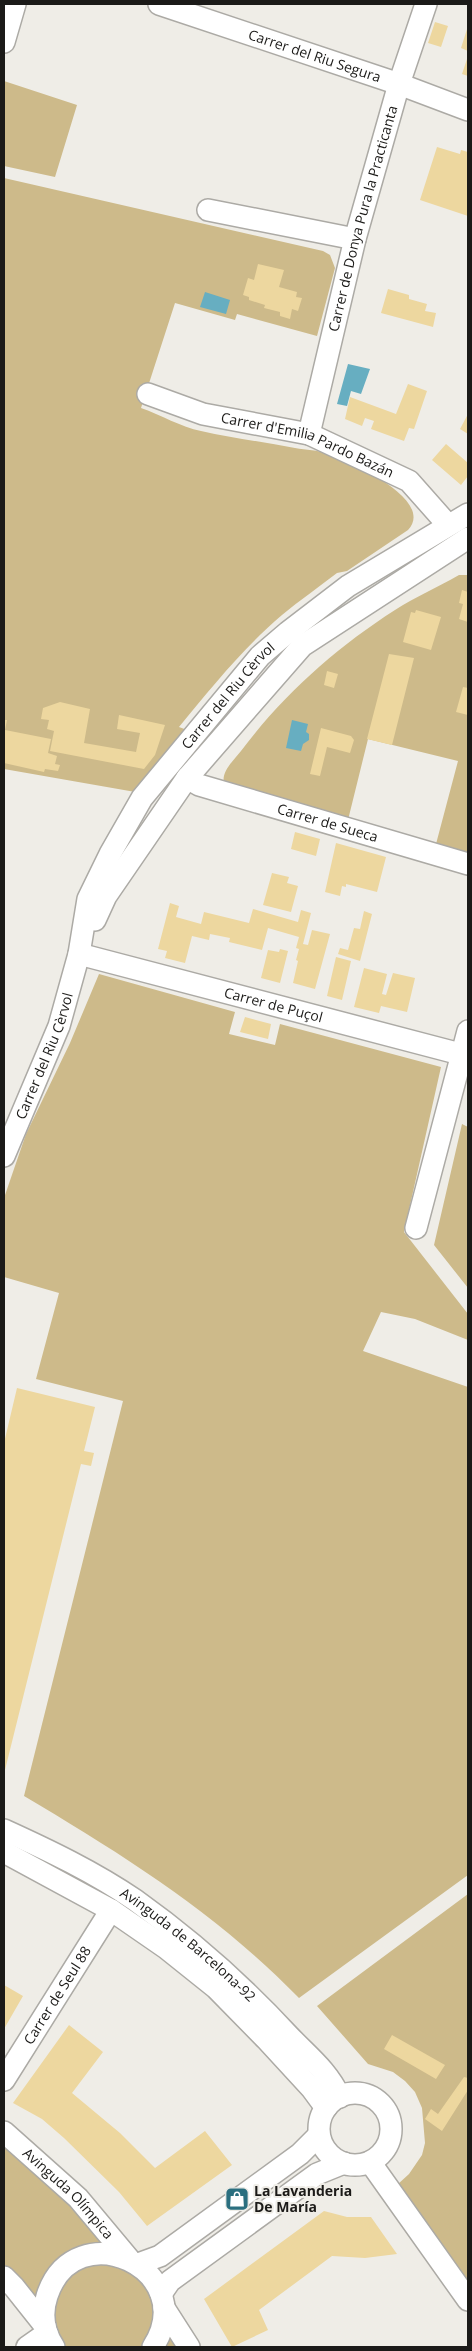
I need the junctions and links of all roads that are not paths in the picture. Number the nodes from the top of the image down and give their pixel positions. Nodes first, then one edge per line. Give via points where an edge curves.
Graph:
1 (15, 4) edge
2 (159, 4) edge
3 (426, 4) edge
4 (4, 42) edge
5 (399, 84) junction
6 (468, 110) edge
7 (208, 210) dead end
8 (355, 239) junction
9 (148, 394) dead end
10 (309, 434) junction
11 (468, 514) edge
12 (448, 525) junction
13 (468, 538) edge
14 (444, 554) junction
15 (468, 560) edge
16 (187, 778) junction
17 (468, 864) edge
18 (79, 954) junction
19 (468, 1031) edge
20 (465, 1055) edge
21 (4, 1156) edge
22 (416, 1228) dead end
23 (4, 1830) edge
24 (4, 1852) edge
25 (111, 1910) junction
26 (4, 2080) edge
27 (333, 2102) junction
28 (4, 2132) edge
29 (320, 2135) junction
30 (370, 2162) junction
31 (344, 2164) junction
32 (134, 2262) junction
33 (4, 2278) edge
34 (468, 2300) edge
35 (162, 2301) junction
36 (48, 2335) edge
37 (27, 2347) edge
38 (153, 2347) edge
39 (189, 2347) edge

1 - 4 street
2 - 5 street, Carrer del Riu Segura
3 - 5 street, Carrer de Donya Pura la Practicanta
5 - 6 street, Carrer del Riu Segura
5 - 8 street, Carrer de Donya Pura la Practicanta
7 - 8 street
8 - 10 street, Carrer de Donya Pura la Practicanta
9 - 10 street, Carrer d'Emilia Pardo Bazán via 203,414
10 - 12 street, Carrer d'Emilia Pardo Bazán via 409,481
11 - 12 street, Carrer del Riu Cèrvol
12 - 18 street, Carrer del Riu Cèrvol via 348,586 260,656 142,798 88,899
13 - 14 street, Carrer del Riu Cèrvol
14 - 15 street
14 - 16 street, Carrer del Riu Cèrvol via 302,646
16 - 17 street, Carrer de Sueca via 199,786
16 - 18 street, Carrer del Riu Cèrvol via 106,896
18 - 20 street, Carrer de Puçol
18 - 21 street, Carrer del Riu Cèrvol via 59,1026
19 - 20 street
20 - 22 street
23 - 27 street, Avinguda de Barcelona-92 via 110,1884 179,1934 249,1993 331,2078
24 - 25 street, Avinguda de Barcelona-92
25 - 26 street, Carrer de Seul 88
25 - 27 street, Avinguda de Barcelona-92 via 216,1988
27 - 29 street via 319,2124
27 - 30 street via 359,2094 379,2102 389,2119 391,2132 382,2153
28 - 32 street, Avinguda Olímpica via 78,2198
29 - 31 street via 328,2153
29 - 32 street via 300,2154 160,2256
30 - 31 street
30 - 34 street
31 - 35 street via 317,2174 170,2281
32 - 35 street, Avinguda Olímpica via 152,2278
32 - 36 street via 112,2254 95,2254 79,2258 64,2268 51,2284 44,2305
33 - 36 street
35 - 38 street via 160,2334
35 - 39 street
36 - 37 street

